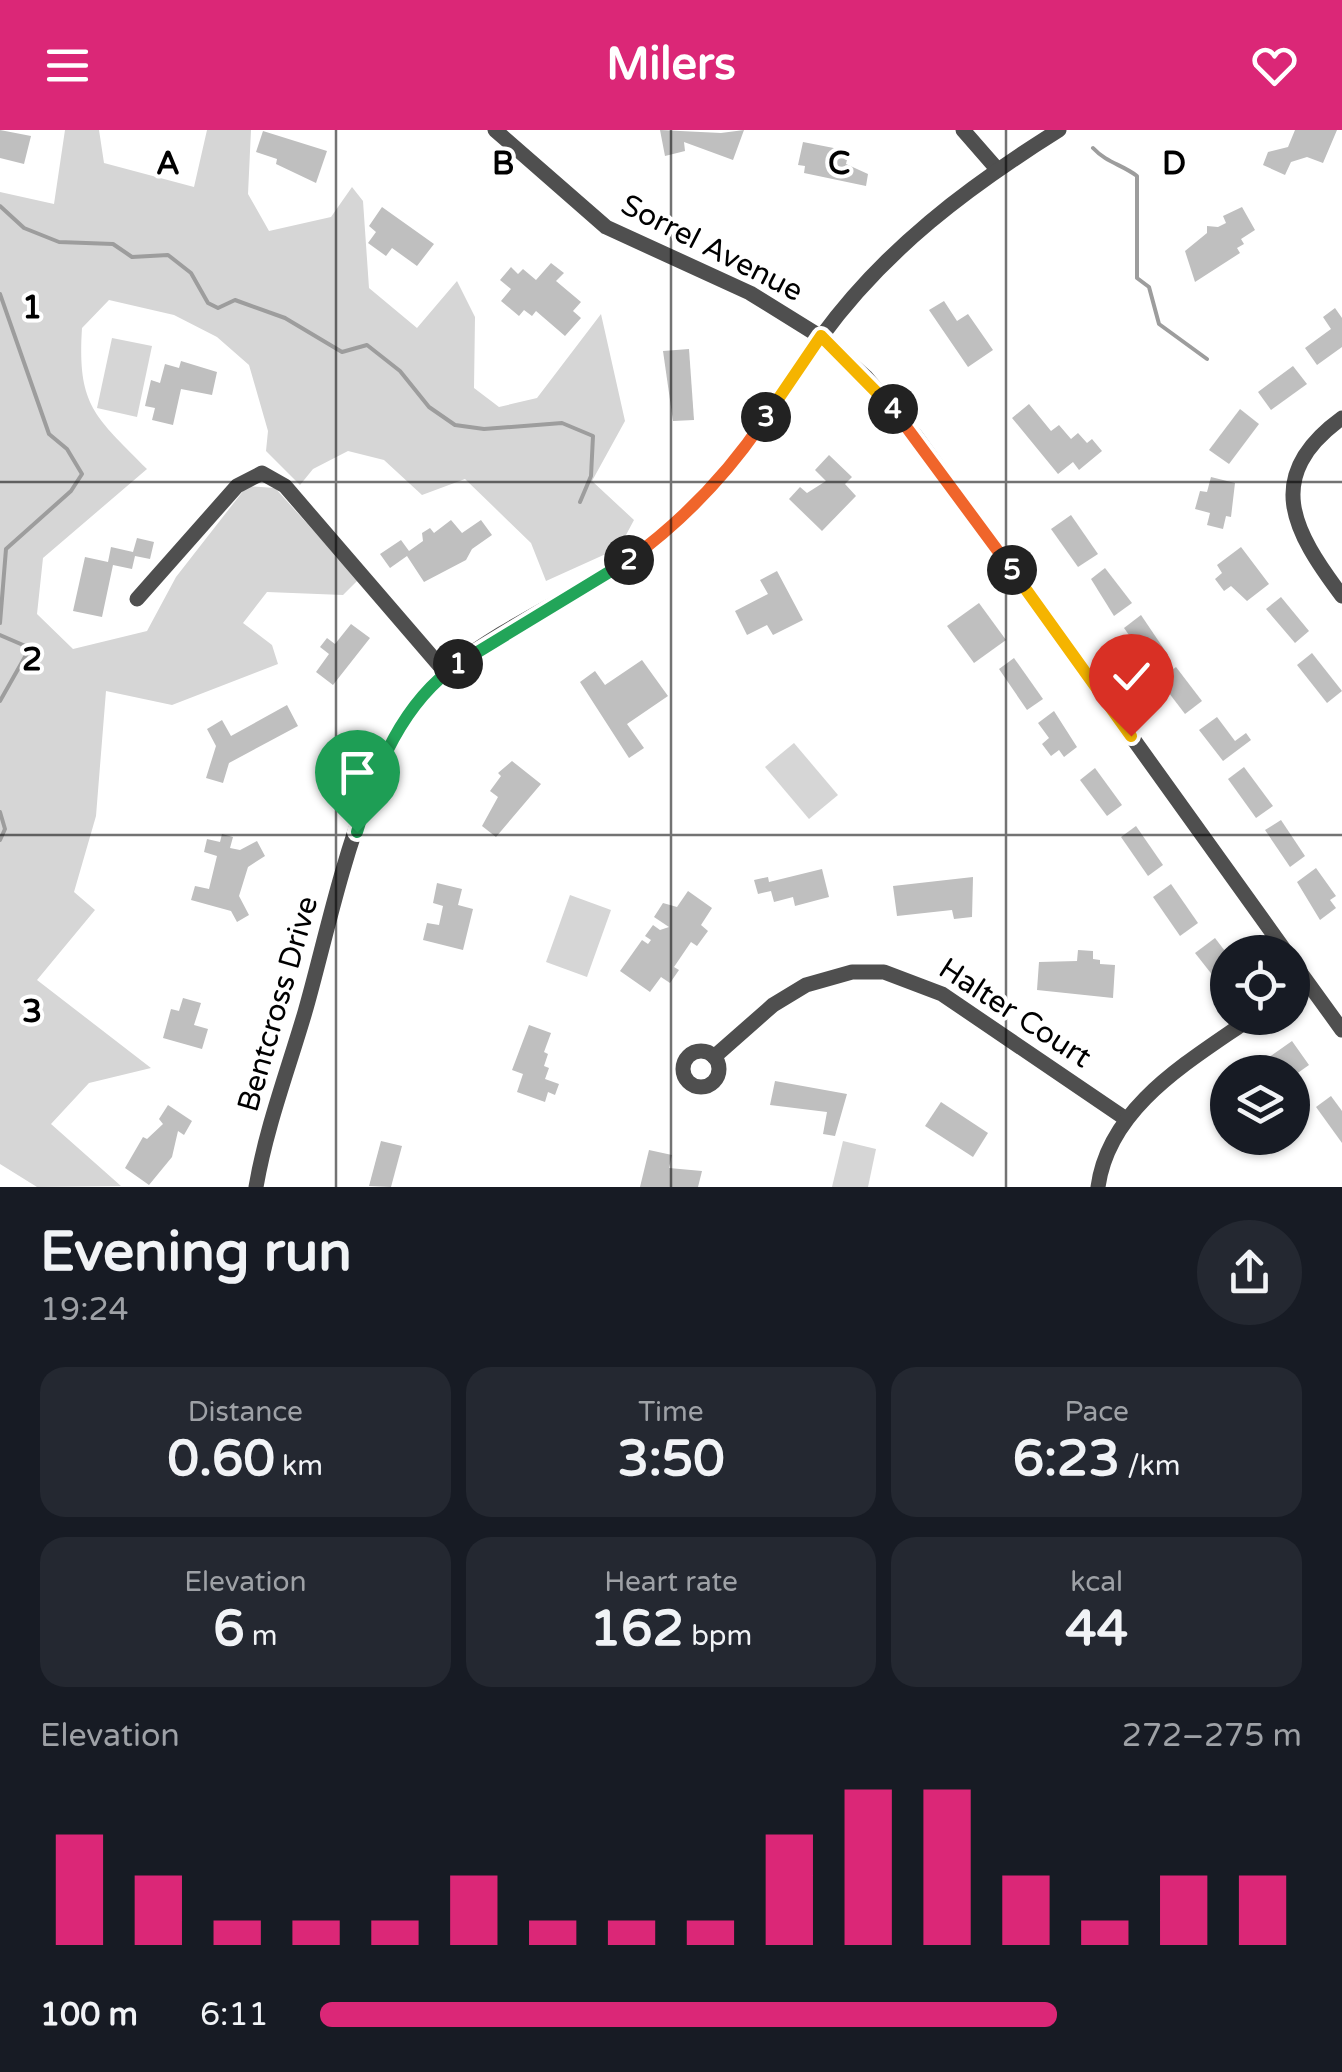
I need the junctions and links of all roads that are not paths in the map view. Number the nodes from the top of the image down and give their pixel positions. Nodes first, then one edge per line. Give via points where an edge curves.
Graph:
1 (495, 130) edge
2 (964, 130) edge
3 (1059, 130) edge
4 (997, 169) junction
5 (821, 336) junction
6 (1342, 418) edge
7 (1342, 596) edge
8 (138, 599) dead end
9 (446, 673) junction
10 (1274, 935) edge
11 (1310, 994) edge
12 (1342, 1030) edge
13 (1227, 1035) edge
14 (714, 1057) dead end
15 (1126, 1120) junction
16 (256, 1187) edge
17 (1098, 1187) edge

1 - 5 street, Sorrel Avenue via 606,227 750,293
2 - 4 street
3 - 4 street, Bentcross Drive
4 - 5 street, Bentcross Drive via 940,210
5 - 9 street, Bentcross Drive via 740,456 677,525 600,582
5 - 10 street, Sorrel Avenue via 916,436
6 - 7 street via 1302,458 1291,494 1306,548
8 - 9 street via 237,486 262,473 285,486
9 - 16 street, Bentcross Drive via 420,699 380,765
11 - 12 street
13 - 15 street via 1170,1076
14 - 15 street, Halter Court via 806,985 852,972 884,972 942,994
15 - 17 street

